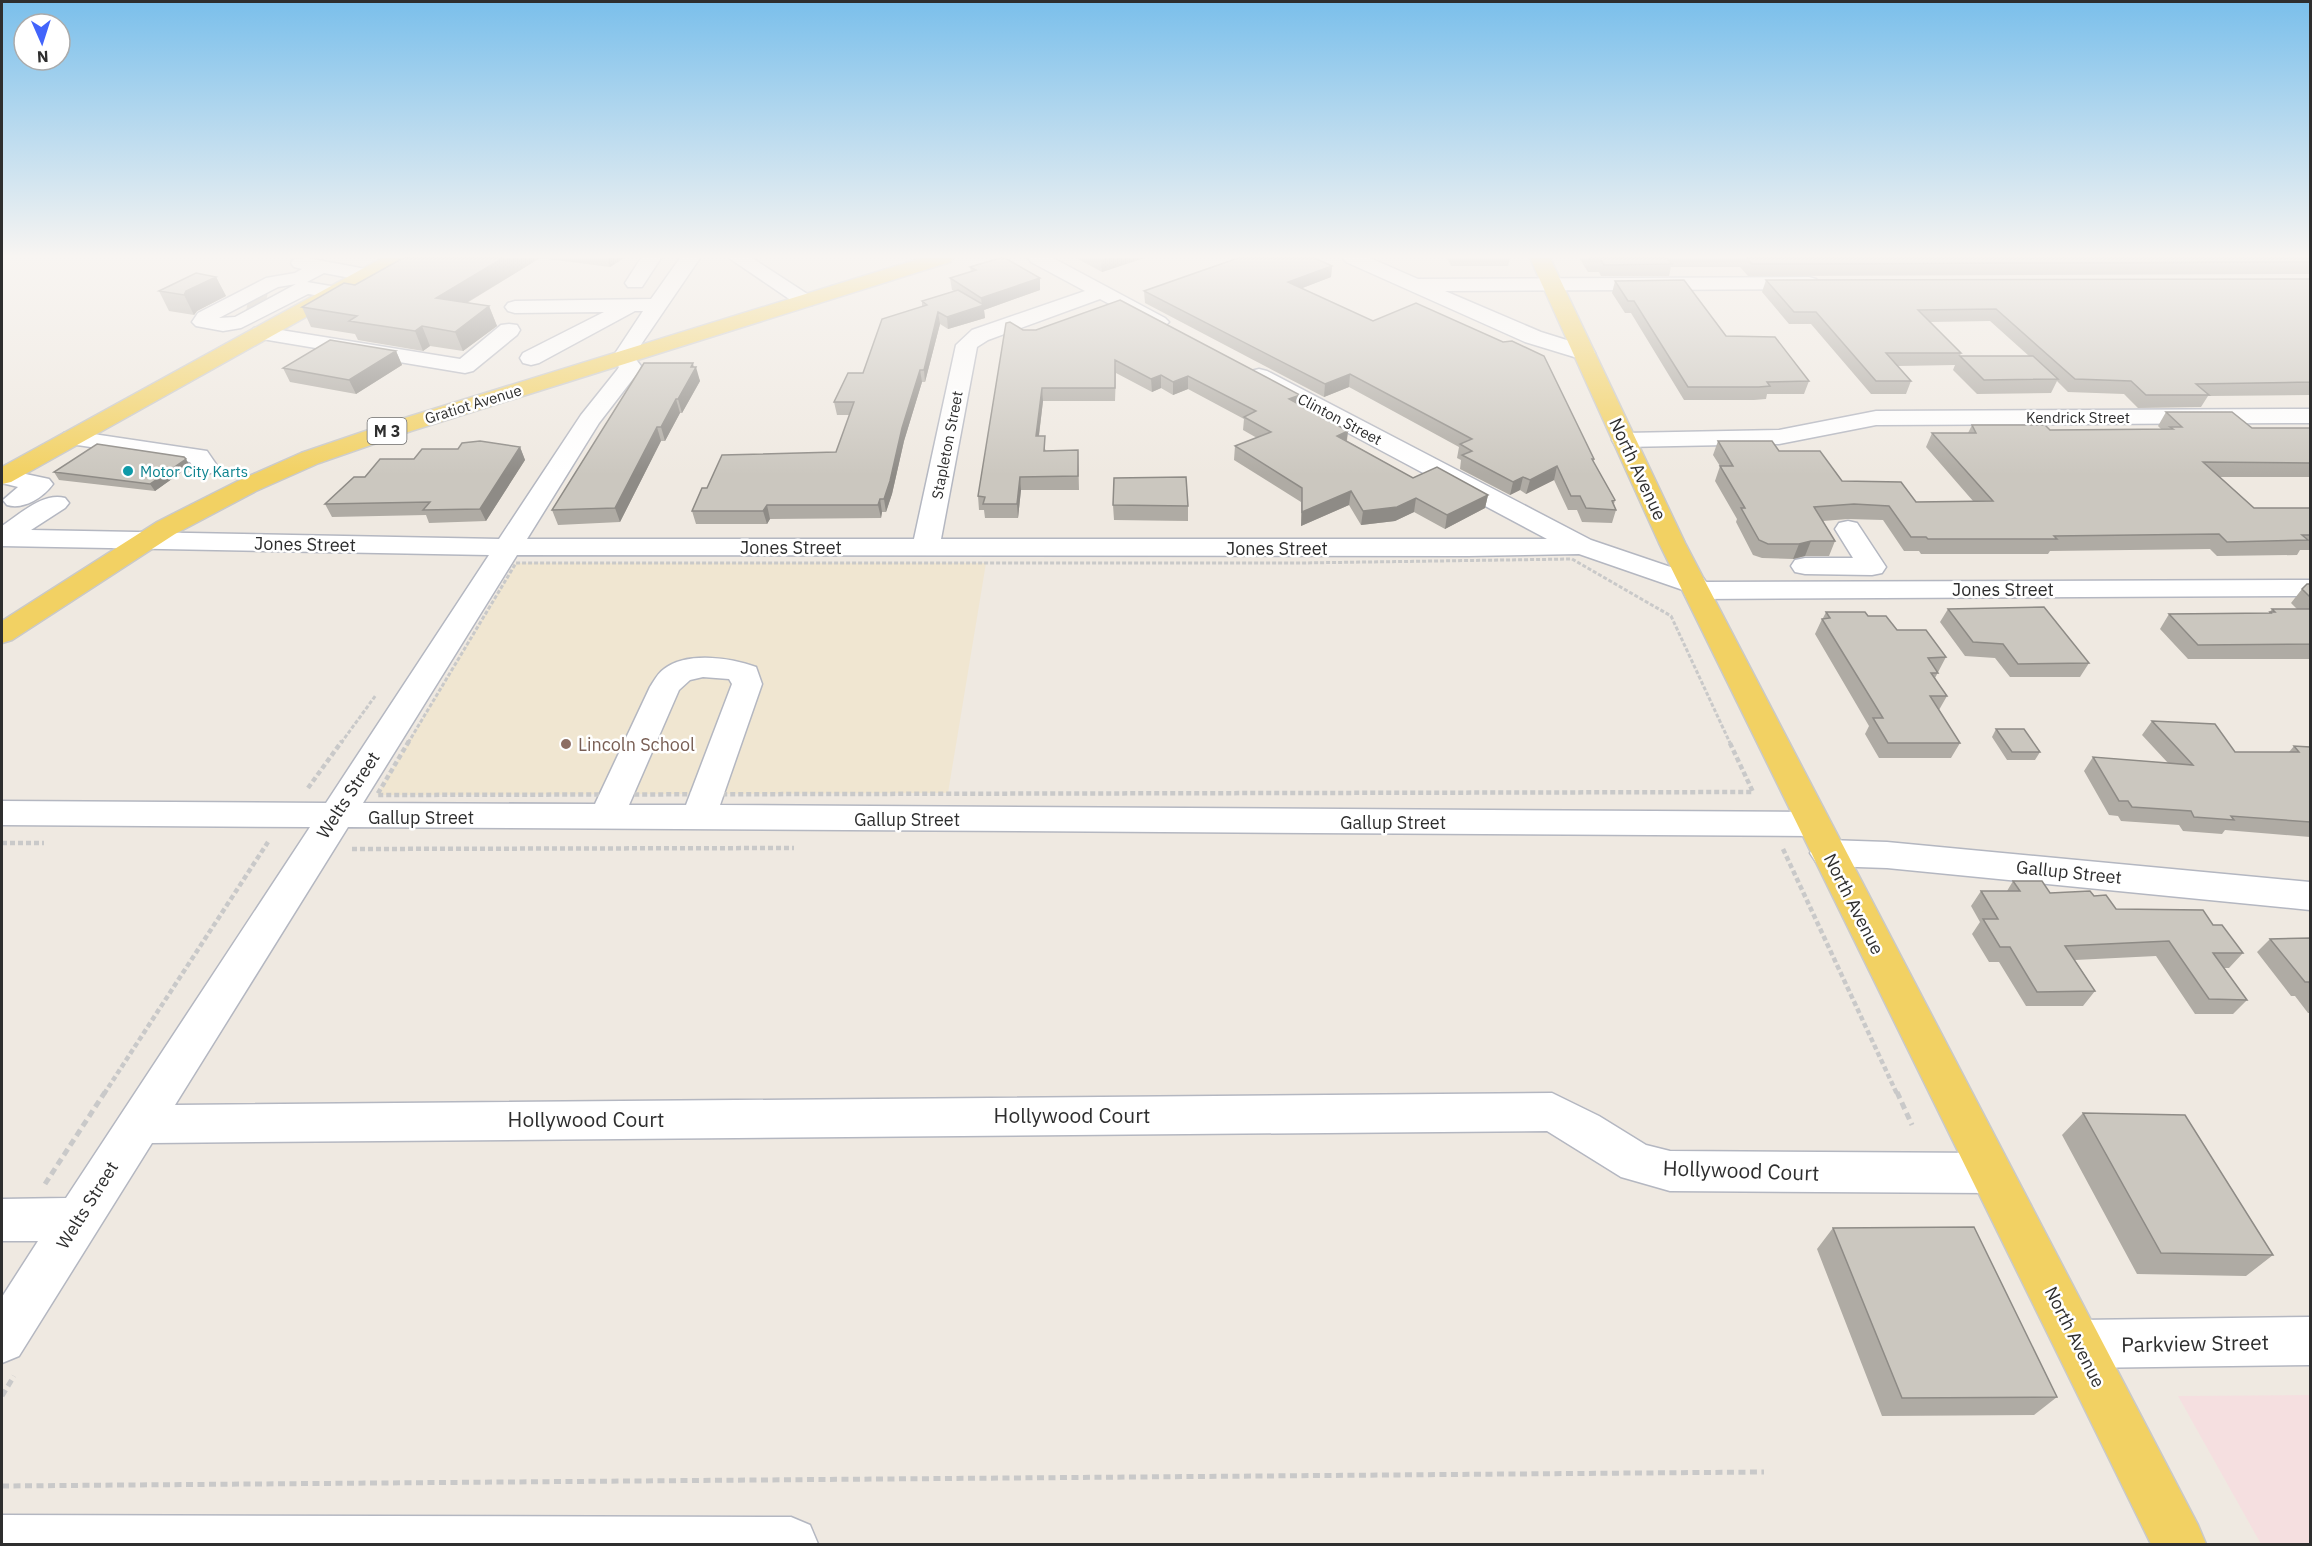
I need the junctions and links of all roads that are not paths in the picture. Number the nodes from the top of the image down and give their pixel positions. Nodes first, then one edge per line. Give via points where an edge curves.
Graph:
1 (226, 330) tunnel mouth
2 (348, 330) edge
3 (508, 330) dead end
4 (586, 330) edge
5 (640, 330) edge
6 (712, 330) edge
7 (994, 330) edge
8 (1517, 330) edge
9 (1573, 330) edge
10 (1584, 354) junction
11 (531, 358) dead end
12 (623, 358) junction
13 (1237, 364) edge
14 (2310, 416) edge
15 (1621, 432) junction
16 (73, 438) junction
17 (206, 467) dead end
18 (2, 477) edge
19 (16, 501) dead end
20 (56, 503) dead end
21 (1848, 530) dead end
22 (2, 538) edge
23 (148, 539) junction
24 (1672, 543) junction
25 (1581, 546) junction
26 (926, 547) junction
27 (513, 555) junction
28 (1613, 558) junction
29 (1805, 566) dead end
30 (1694, 588) junction
31 (2310, 588) edge
32 (2, 634) edge
33 (615, 797) junction
34 (706, 797) junction
35 (2, 813) edge
36 (335, 816) junction
37 (1820, 839) junction
38 (2310, 896) edge
39 (139, 1124) junction
40 (1990, 1173) junction
41 (78, 1219) junction
42 (2, 1220) edge
43 (2, 1340) edge
44 (2310, 1341) edge
45 (2079, 1344) junction
46 (2, 1542) edge
47 (791, 1545) edge
48 (2179, 1545) edge

1 - 16 main road
2 - 3 street via 465,366
4 - 11 street
5 - 12 street, Welts Street
6 - 12 main road, Gratiot Avenue / M 3
7 - 26 street, Stapleton Street via 967,345
8 - 10 street
9 - 10 main road, North Avenue
10 - 15 main road, North Avenue
12 - 23 main road, Gratiot Avenue / M 3 via 310,458 222,498
12 - 27 street, Welts Street via 630,366 628,371 589,420
13 - 25 street, Clinton Street
14 - 15 street, Kendrick Street via 1876,418 1779,437
15 - 24 main road, North Avenue
16 - 17 street via 198,456
16 - 18 main road
18 - 19 street via 40,484
20 - 22 street
21 - 29 street via 1872,567
22 - 23 street, Jones Street
23 - 27 street, Jones Street
23 - 32 main road, Gratiot Avenue / M 3
24 - 28 street
24 - 30 main road, North Avenue
25 - 26 street, Jones Street
25 - 28 street, Clinton Street
26 - 27 street, Jones Street
27 - 36 street, Welts Street
28 - 30 street, Jones Street
30 - 31 street, Jones Street
30 - 37 main road, North Avenue
33 - 34 street, Gallup Street
33 - 34 street via 672,678 680,672 699,669 735,669 745,674 747,684
33 - 36 street, Gallup Street
34 - 37 street, Gallup Street
35 - 36 street, Gallup Street
36 - 39 street, Welts Street
37 - 38 street, Gallup Street via 1887,855
37 - 40 main road, North Avenue
39 - 40 street, Hollywood Court via 1552,1112 1636,1163 1670,1171
39 - 41 street, Welts Street
40 - 45 main road, North Avenue
41 - 42 street
41 - 43 street, Welts Street
44 - 45 street, Parkview Street
45 - 48 main road, North Avenue
46 - 47 street

